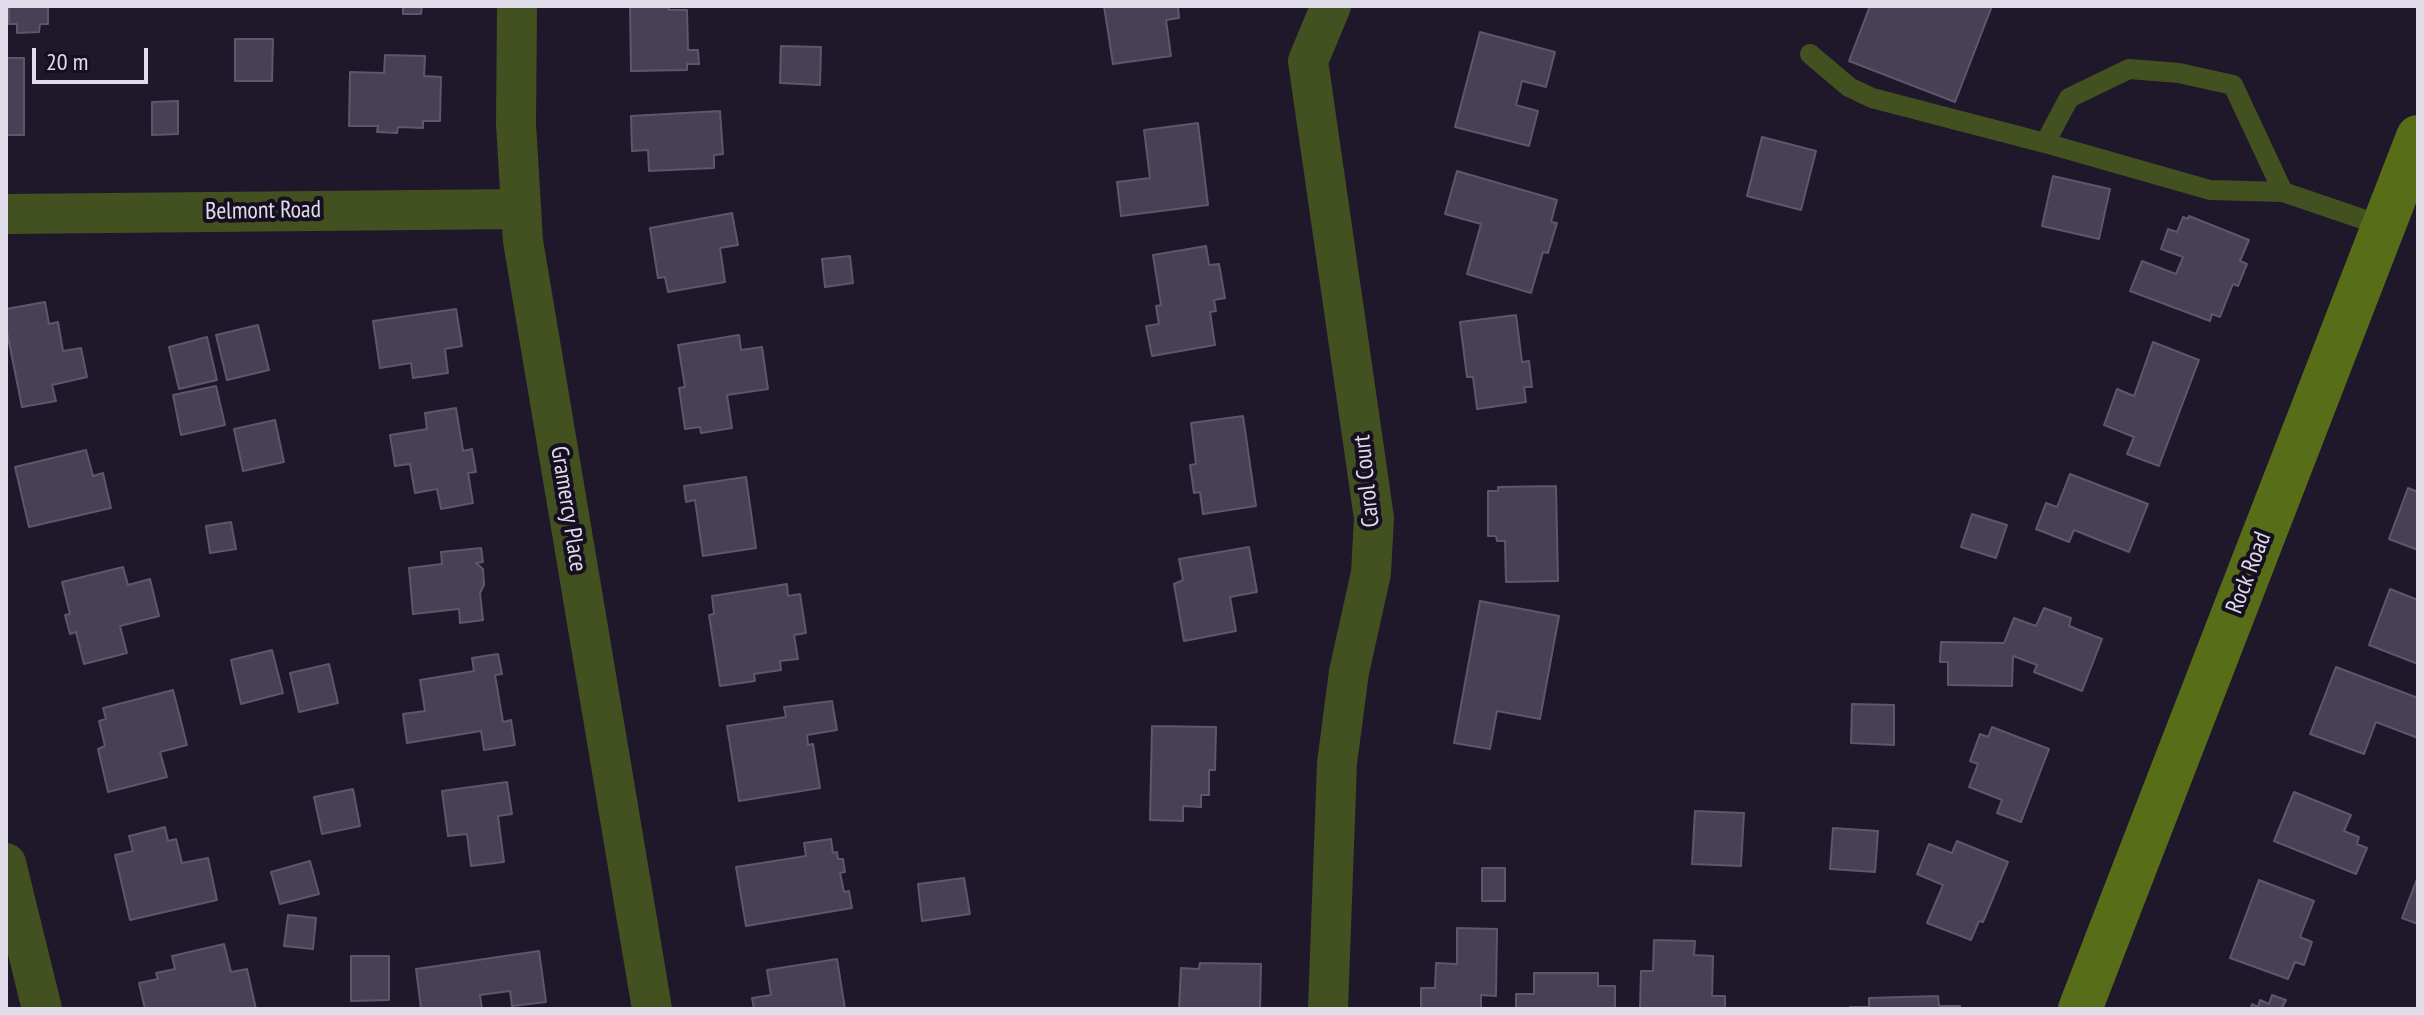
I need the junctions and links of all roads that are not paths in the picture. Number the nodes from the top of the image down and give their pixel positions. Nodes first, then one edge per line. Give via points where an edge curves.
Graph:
1 (517, 6) edge
2 (1331, 6) edge
3 (1810, 54) dead end
4 (2418, 137) edge
5 (2045, 143) junction
6 (2409, 185) edge
7 (2283, 192) junction
8 (521, 209) junction
9 (6, 214) edge
10 (2383, 226) junction
11 (6, 863) edge
12 (42, 1009) edge
13 (652, 1009) edge
14 (1328, 1009) edge
15 (2080, 1009) edge

1 - 8 street, Gramercy Place
2 - 14 street, Carol Court via 1308,61 1374,518 1371,573 1349,672 1337,763
3 - 5 lane via 1849,87 1872,98
4 - 6 street, Rock Road
5 - 7 lane via 2210,190
5 - 7 lane via 2069,98 2129,69 2179,73 2233,85
6 - 10 street, Rock Road
7 - 10 lane
8 - 9 street, Belmont Road
8 - 13 street, Gramercy Place
10 - 15 street, Rock Road
11 - 12 street

